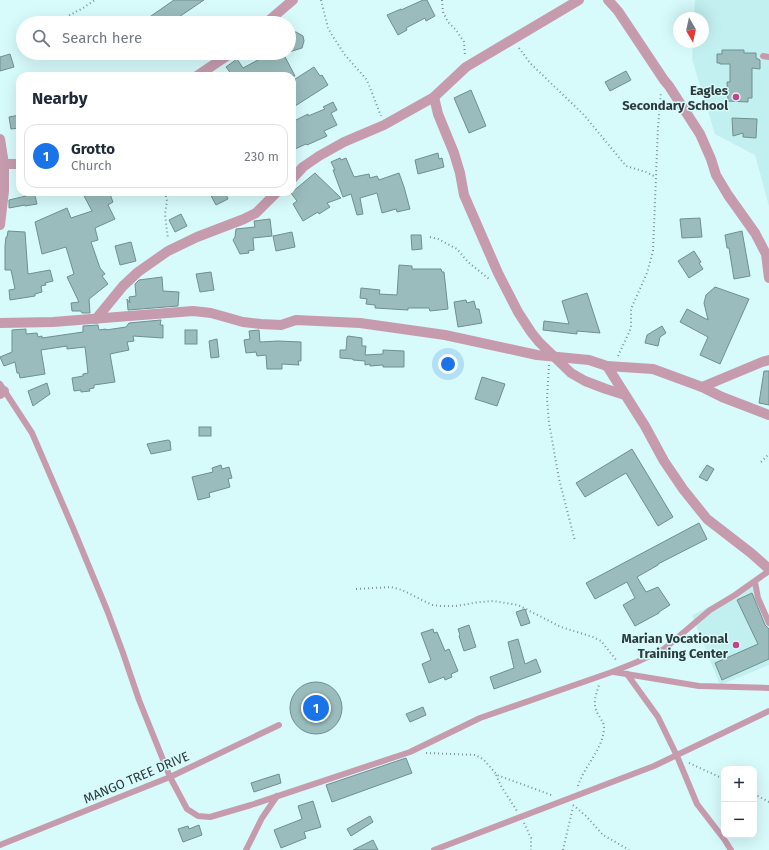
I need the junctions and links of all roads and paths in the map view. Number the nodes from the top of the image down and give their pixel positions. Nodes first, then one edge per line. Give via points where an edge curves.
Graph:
1 (95, 0) edge
2 (293, 0) edge
3 (321, 0) edge
4 (442, 0) edge
5 (579, 0) edge
6 (608, 0) edge
7 (67, 16) edge
8 (274, 16) edge
9 (513, 39) junction
10 (221, 60) edge
11 (466, 67) junction
12 (203, 72) edge
13 (659, 72) junction
14 (434, 96) junction
15 (384, 125) junction
16 (0, 140) edge
17 (4, 164) junction
18 (16, 164) edge
19 (296, 175) edge
20 (656, 177) junction
21 (166, 196) edge
22 (273, 196) edge
23 (0, 225) edge
24 (430, 238) dead end
25 (168, 251) junction
26 (769, 278) edge
27 (491, 280) dead end
28 (96, 319) junction
29 (0, 323) edge
30 (552, 357) junction
31 (769, 360) edge
32 (610, 366) junction
33 (702, 387) junction
34 (1, 390) edge
35 (625, 395) junction
36 (769, 415) edge
37 (769, 454) edge
38 (761, 462) dead end
39 (575, 541) dead end
40 (769, 570) edge
41 (755, 582) junction
42 (356, 589) dead end
43 (769, 623) edge
44 (623, 668) junction
45 (612, 672) junction
46 (627, 674) junction
47 (601, 676) junction
48 (769, 688) edge
49 (769, 711) edge
50 (279, 725) dead end
51 (410, 752) junction
52 (678, 758) junction
53 (496, 774) junction
54 (170, 777) junction
55 (721, 778) edge
56 (575, 795) junction
57 (277, 796) junction
58 (757, 796) edge
59 (564, 800) junction
60 (769, 802) edge
61 (573, 806) junction
62 (521, 816) junction
63 (0, 845) edge
64 (246, 850) edge
65 (434, 850) edge
66 (531, 850) edge
67 (562, 850) edge
68 (629, 850) edge
69 (731, 850) edge

1 - 7 path
2 - 8 street
3 - 15 path via 328,28 345,55 367,80
4 - 11 path via 443,12 448,22 464,42
5 - 9 street
6 - 13 street via 618,10
9 - 11 street
9 - 20 path via 530,63 584,115 626,166
10 - 12 street
11 - 14 street
13 - 20 path via 661,97
13 - 26 street via 700,134 716,176 755,233 766,254
14 - 15 street
14 - 30 street via 438,114 456,160 464,194 493,262 518,312
15 - 19 street via 319,156
16 - 17 street
17 - 18 street
17 - 23 street
20 - 32 path via 654,251 631,309 631,328
21 - 25 path
22 - 25 street via 256,213
24 - 27 path via 438,239 457,249 468,262
25 - 28 street via 123,286
28 - 29 street
28 - 30 street via 193,311 261,324 281,324 296,320 360,323 445,335
30 - 32 street via 589,360
30 - 35 street via 585,381
30 - 39 path via 547,399 549,423 559,480
31 - 33 street
32 - 33 street via 653,369
32 - 35 street
33 - 36 street
34 - 54 lane via 32,433 52,477
35 - 40 street via 682,489 707,519
37 - 38 path
40 - 41 lane
41 - 43 lane via 758,598
41 - 44 lane via 710,610 664,649
42 - 44 path via 391,587 432,605 441,606 493,601 518,605 561,627 601,641
44 - 45 lane
45 - 46 lane
45 - 47 lane
46 - 48 lane via 699,686
46 - 52 lane via 652,708
47 - 51 lane via 480,718
47 - 56 path via 594,705 604,731 596,753 580,779
49 - 52 lane
50 - 54 lane, MANGO TREE DRIVE
51 - 53 path via 476,755
51 - 57 lane
52 - 55 path
52 - 56 lane
52 - 69 lane via 697,804
53 - 59 path
53 - 62 path
54 - 57 lane via 187,809 198,816 210,817
54 - 63 lane, MANGO TREE DRIVE
56 - 59 lane
57 - 64 lane via 262,818
58 - 60 path
59 - 61 path
59 - 62 lane
61 - 67 path
61 - 68 path via 603,835
62 - 65 lane
62 - 66 path via 530,834

